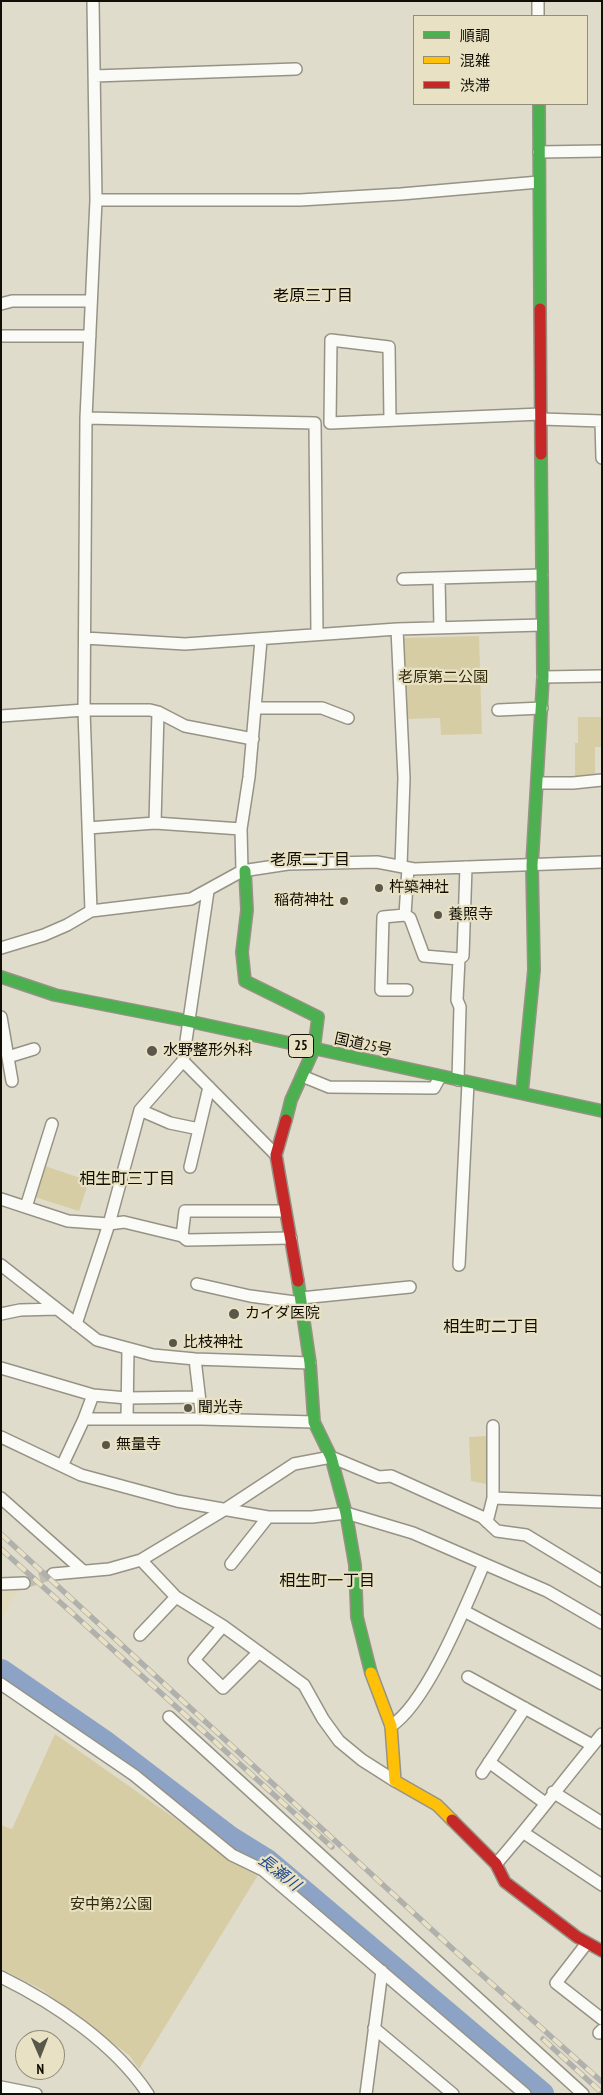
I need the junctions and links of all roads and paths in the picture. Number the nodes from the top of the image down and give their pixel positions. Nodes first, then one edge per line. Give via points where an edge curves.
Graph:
1 (93, 1) edge
2 (538, 1) edge
3 (538, 15) edge
4 (296, 69) dead end
5 (94, 76) junction
6 (539, 105) edge
7 (602, 151) edge
8 (539, 152) junction
9 (539, 182) junction
10 (96, 200) junction
11 (91, 301) junction
12 (1, 304) edge
13 (1, 336) edge
14 (90, 336) junction
15 (541, 417) junction
16 (86, 418) junction
17 (390, 420) junction
18 (602, 421) edge
19 (602, 458) edge
20 (542, 575) junction
21 (439, 578) junction
22 (403, 579) dead end
23 (542, 625) junction
24 (440, 628) junction
25 (397, 629) junction
26 (317, 634) junction
27 (85, 638) junction
28 (261, 640) junction
29 (602, 676) edge
30 (543, 677) junction
31 (256, 708) junction
32 (542, 708) junction
33 (84, 710) junction
34 (498, 710) dead end
35 (158, 712) junction
36 (1, 716) edge
37 (348, 718) dead end
38 (253, 740) junction
39 (602, 780) edge
40 (538, 783) junction
41 (155, 823) junction
42 (88, 828) junction
43 (240, 829) junction
44 (602, 862) edge
45 (532, 865) junction
46 (405, 867) junction
47 (466, 867) junction
48 (243, 871) junction
49 (208, 891) junction
50 (91, 911) junction
51 (405, 915) junction
52 (1, 948) edge
53 (459, 959) junction
54 (1, 977) edge
55 (407, 990) dead end
56 (1, 1017) edge
57 (188, 1021) junction
58 (34, 1049) dead end
59 (314, 1049) junction
60 (8, 1057) junction
61 (183, 1061) junction
62 (302, 1076) junction
63 (440, 1076) junction
64 (12, 1081) dead end
65 (463, 1082) junction
66 (209, 1087) junction
67 (522, 1093) junction
68 (140, 1110) junction
69 (602, 1111) edge
70 (52, 1124) dead end
71 (199, 1129) junction
72 (276, 1155) junction
73 (190, 1167) dead end
74 (1, 1199) edge
75 (26, 1207) junction
76 (284, 1211) junction
77 (109, 1224) junction
78 (182, 1236) junction
79 (291, 1238) junction
80 (1, 1265) edge
81 (459, 1265) dead end
82 (197, 1284) dead end
83 (410, 1287) dead end
84 (301, 1301) junction
85 (56, 1309) junction
86 (1, 1314) edge
87 (76, 1324) junction
88 (128, 1349) junction
89 (195, 1359) junction
90 (310, 1362) junction
91 (1, 1368) edge
92 (93, 1395) junction
93 (199, 1397) junction
94 (127, 1398) junction
95 (84, 1419) junction
96 (127, 1419) junction
97 (202, 1419) junction
98 (314, 1422) junction
99 (493, 1426) dead end
100 (1, 1437) edge
101 (331, 1457) junction
102 (62, 1466) junction
103 (1, 1498) edge
104 (493, 1498) junction
105 (602, 1502) edge
106 (224, 1510) junction
107 (346, 1513) junction
108 (268, 1517) junction
109 (487, 1522) junction
110 (141, 1560) junction
111 (231, 1564) dead end
112 (484, 1564) junction
113 (82, 1570) junction
114 (53, 1574) tunnel mouth
115 (602, 1581) edge
116 (1, 1584) edge
117 (24, 1584) tunnel mouth
118 (176, 1597) junction
119 (464, 1610) junction
120 (602, 1623) edge
121 (223, 1626) junction
122 (140, 1635) dead end
123 (259, 1652) junction
124 (468, 1677) dead end
125 (1, 1684) edge
126 (602, 1684) edge
127 (524, 1708) junction
128 (169, 1717) dead end
129 (391, 1726) junction
130 (602, 1734) edge
131 (592, 1746) junction
132 (489, 1762) junction
133 (482, 1773) dead end
134 (395, 1781) junction
135 (553, 1792) junction
136 (545, 1803) junction
137 (602, 1823) edge
138 (524, 1833) junction
139 (496, 1864) junction
140 (602, 1885) edge
141 (587, 1943) junction
142 (602, 1951) edge
143 (382, 1971) junction
144 (1, 1977) edge
145 (602, 2020) edge
146 (374, 2028) junction
147 (1, 2087) edge
148 (368, 2092) edge
149 (36, 2094) edge
150 (148, 2094) edge
151 (453, 2094) edge
152 (525, 2094) edge
153 (583, 2094) edge

1 - 5 street
2 - 3 street
4 - 5 street
5 - 10 street
6 - 8 main road
7 - 8 street
8 - 9 main road
9 - 10 street via 310,199
9 - 15 main road
10 - 11 street
11 - 12 street via 12,301
11 - 14 street
13 - 14 street
14 - 16 street
15 - 17 street
15 - 18 street
15 - 20 main road
16 - 26 street via 315,423
16 - 27 street
17 - 17 street via 389,346 331,340 330,422
18 - 19 street
20 - 21 street
20 - 23 main road
21 - 22 street
21 - 24 street
23 - 24 street
23 - 30 main road
24 - 25 street
25 - 26 street
25 - 46 street
26 - 28 street
27 - 28 street via 185,644
27 - 33 street
28 - 31 street
29 - 30 street
30 - 32 main road
31 - 37 street via 322,708
31 - 38 street
32 - 34 street
32 - 40 main road
33 - 35 street
33 - 36 street
33 - 42 street
35 - 38 street via 185,726
35 - 41 street
38 - 43 street
39 - 40 street
40 - 45 main road
41 - 42 street
41 - 43 street
42 - 50 street
43 - 48 street
44 - 45 street
45 - 47 street
45 - 67 main road via 534,970
46 - 47 street
46 - 48 street via 367,862 288,864
46 - 51 street
47 - 53 street via 463,956
48 - 49 street
48 - 59 main road via 247,910 242,952 245,981 318,1017
49 - 50 street via 191,899
49 - 57 street
50 - 52 street via 44,935
51 - 53 street via 410,918 424,956
51 - 55 street via 383,917 381,990
53 - 65 street via 457,1000
54 - 57 main road, 国道25号 / 25 via 55,995
56 - 60 street
57 - 59 main road, 国道25号 / 25
57 - 61 street
58 - 60 street
59 - 62 main road
59 - 63 main road, 国道25号 / 25
60 - 64 street
61 - 66 street
61 - 68 street
62 - 63 street via 329,1087 434,1088
62 - 72 main road via 291,1100
63 - 65 main road, 国道25号 / 25
65 - 67 main road, 国道25号 / 25
65 - 81 street
66 - 71 street
66 - 72 street
67 - 69 main road, 国道25号 / 25
68 - 71 street via 170,1123
68 - 77 street
70 - 75 street
71 - 73 street
72 - 76 main road
74 - 75 street
75 - 77 street via 68,1221
76 - 78 street via 185,1212
76 - 79 main road
77 - 78 street via 124,1222
77 - 87 street
78 - 79 street via 187,1240
79 - 84 main road
80 - 85 street
82 - 84 street via 250,1296
83 - 84 street
84 - 90 main road
85 - 86 street
85 - 87 street
87 - 88 street via 97,1340
88 - 89 street
88 - 94 street
89 - 90 street
89 - 93 street
90 - 98 main road
91 - 92 street
92 - 94 street
92 - 95 street
93 - 94 street
93 - 97 street
94 - 96 street
95 - 96 street
95 - 102 street
96 - 97 street
97 - 98 street
98 - 101 main road
99 - 104 street
100 - 102 street
101 - 106 street via 294,1464
101 - 107 main road
101 - 109 street via 378,1477 391,1476
102 - 106 street via 91,1478
103 - 113 street
104 - 105 street
104 - 109 street
106 - 108 street
106 - 110 street
107 - 108 street
107 - 112 street via 413,1533
107 - 129 main road via 355,1565 357,1617 373,1681
108 - 111 street
109 - 115 street via 498,1531 526,1535
110 - 113 street via 109,1569
110 - 118 street
112 - 119 street
112 - 120 street via 547,1591
113 - 114 street
116 - 117 street
118 - 121 street
118 - 122 street
119 - 126 street
119 - 129 street via 438,1664 404,1718
121 - 123 street
121 - 123 street via 194,1660 223,1688
123 - 134 street via 304,1685 339,1741
124 - 127 street
125 - 143 street via 134,1775 232,1855 263,1870
127 - 131 street
127 - 132 street
128 - 153 street
129 - 134 main road
130 - 131 street
131 - 135 street
132 - 133 street
132 - 136 street
134 - 139 main road via 437,1805
135 - 136 street
135 - 137 street
136 - 138 street
138 - 139 street
138 - 140 street
139 - 141 main road via 505,1882
141 - 142 main road
141 - 145 street via 556,1983
143 - 146 street
143 - 152 street
144 - 150 street via 35,1993 112,2051
146 - 148 street
146 - 151 street
147 - 149 street

